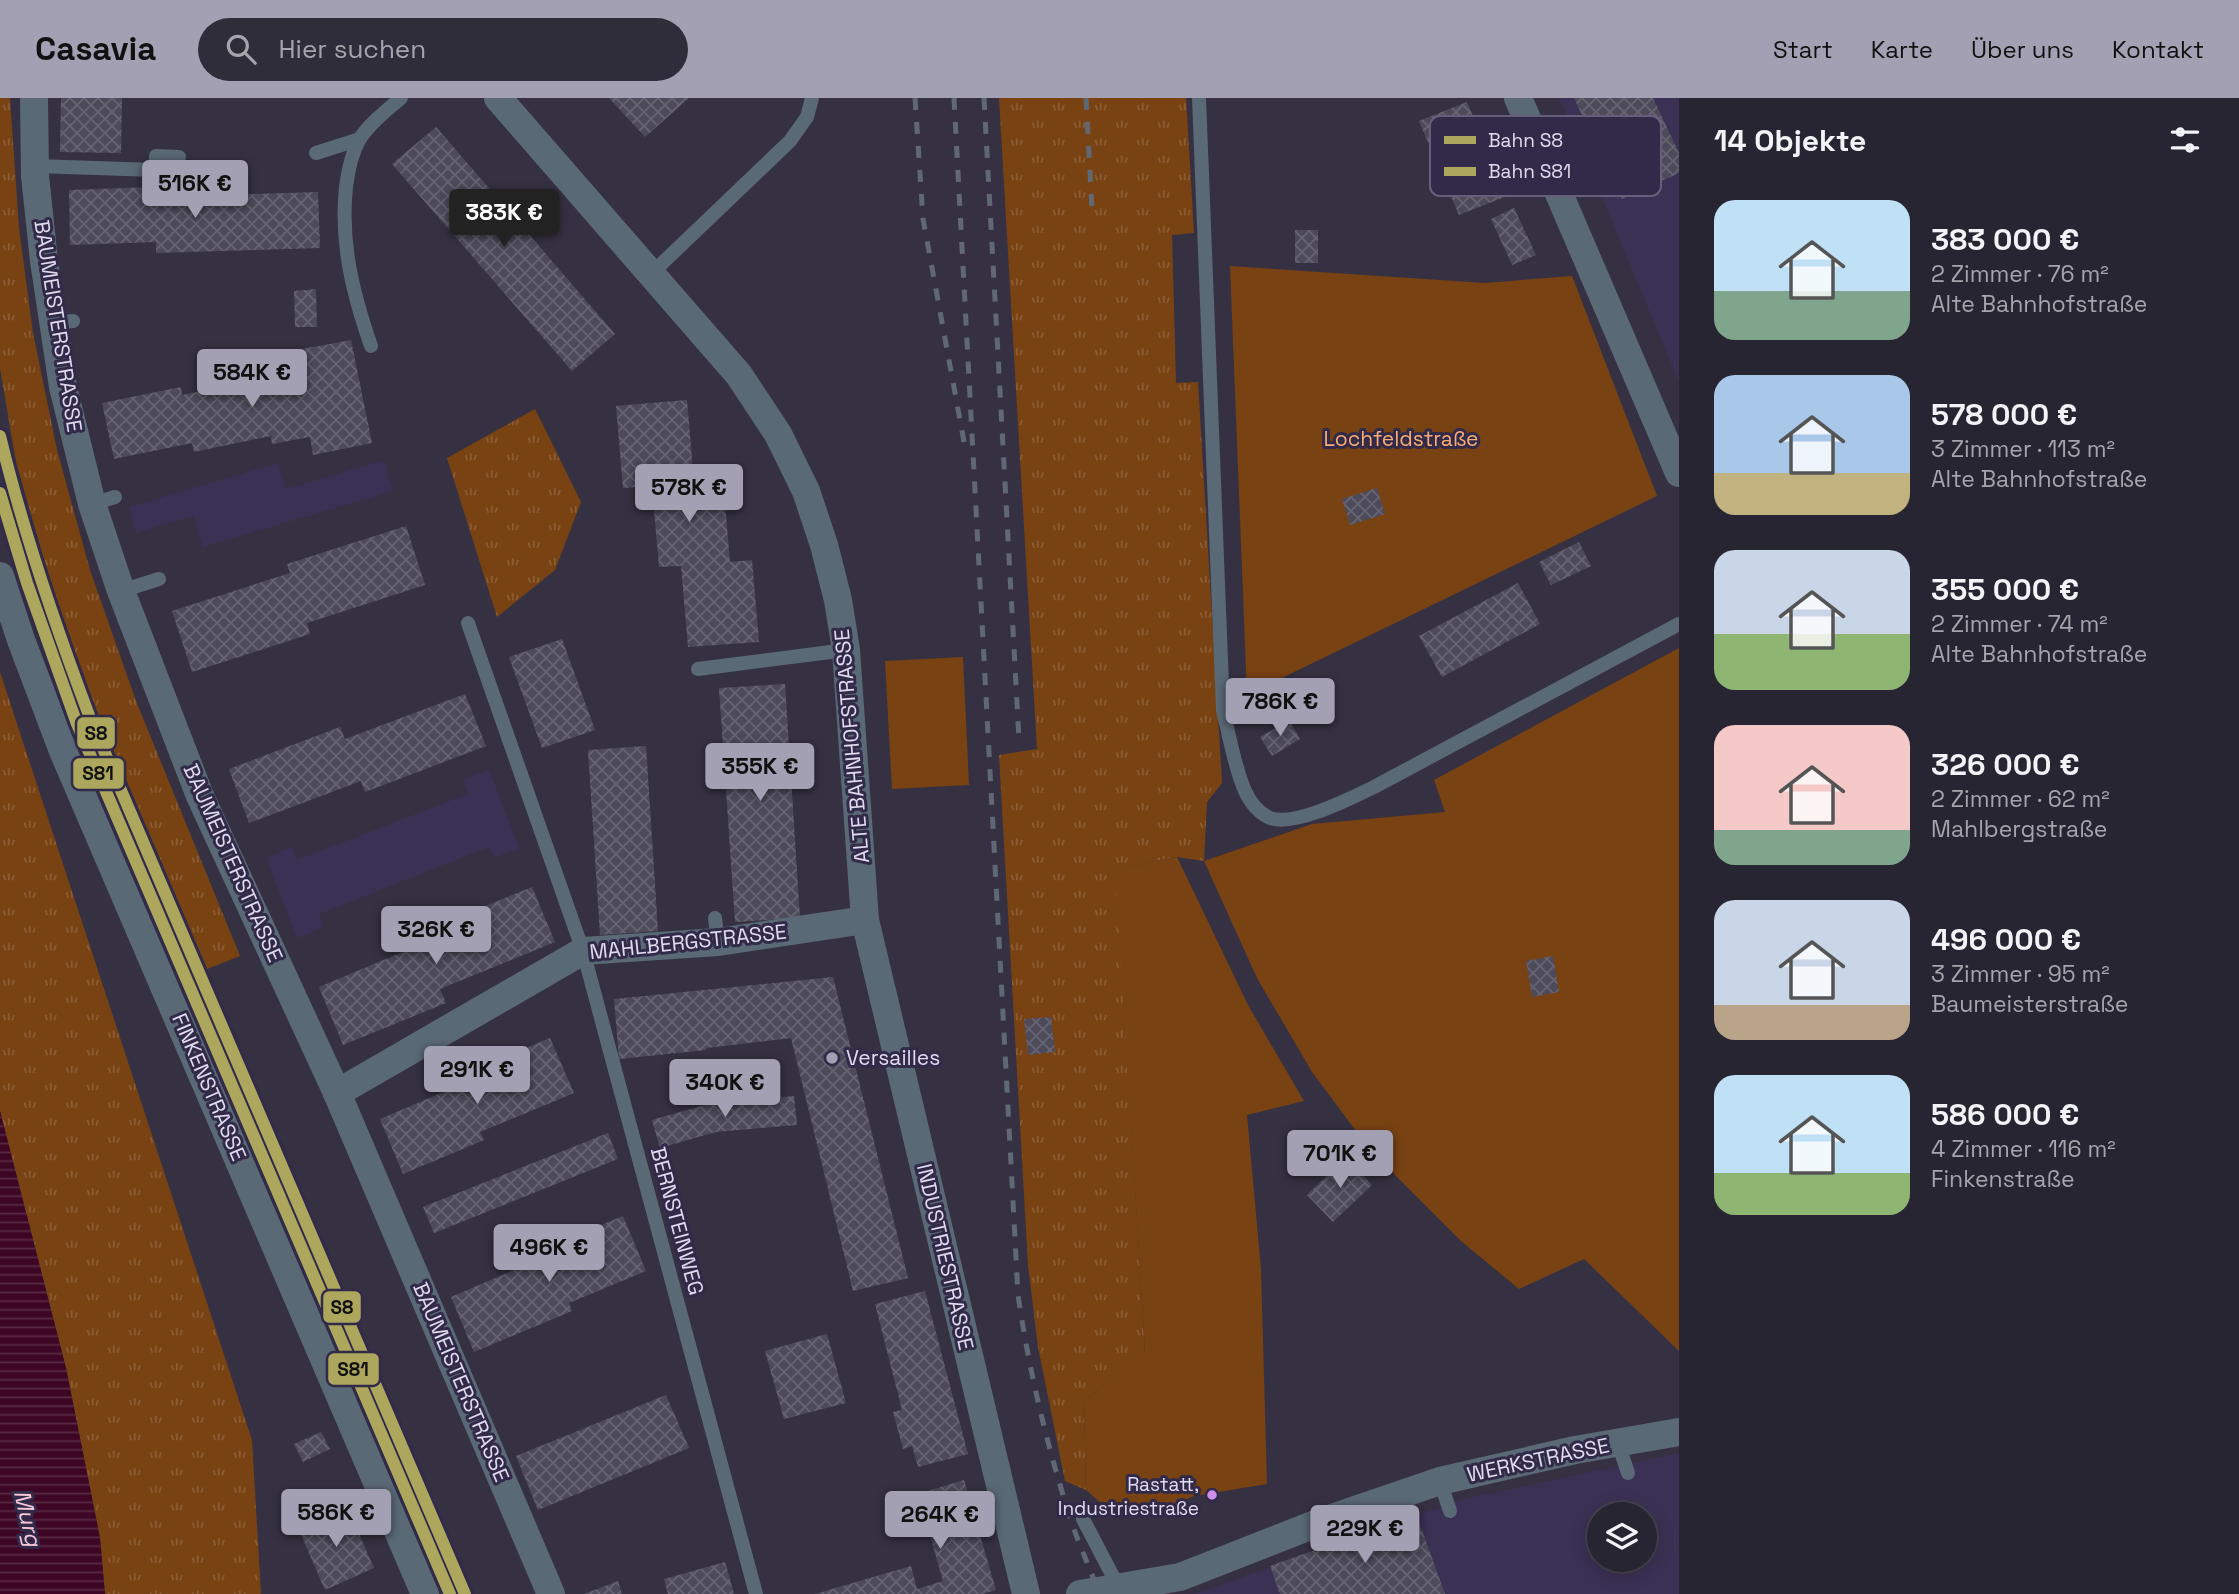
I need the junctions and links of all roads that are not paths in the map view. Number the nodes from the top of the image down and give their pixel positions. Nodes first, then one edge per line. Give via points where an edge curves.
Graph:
1 (34, 98) edge
2 (401, 98) edge
3 (498, 98) edge
4 (812, 98) edge
5 (1199, 98) edge
6 (1518, 98) edge
7 (1526, 116) edge
8 (360, 139) junction
9 (316, 153) dead end
10 (179, 157) dead end
11 (35, 166) junction
12 (1560, 196) edge
13 (652, 273) junction
14 (371, 346) dead end
15 (1679, 473) edge
16 (0, 576) edge
17 (159, 579) dead end
18 (121, 591) junction
19 (468, 623) dead end
20 (1679, 624) edge
21 (846, 650) junction
22 (698, 669) dead end
23 (865, 920) junction
24 (583, 951) junction
25 (337, 1093) junction
26 (1679, 1432) edge
27 (1618, 1443) junction
28 (1629, 1473) dead end
29 (1440, 1481) junction
30 (1450, 1511) dead end
31 (1083, 1519) dead end
32 (1119, 1588) junction
33 (425, 1594) edge
34 (551, 1594) edge
35 (756, 1594) edge
36 (1026, 1594) edge
37 (1080, 1594) edge

1 - 11 street, BAUMEISTERSTRASSE
2 - 8 lane
3 - 13 street, ALTE BAHNHOFSTRASSE
4 - 13 lane via 807,117 790,141
5 - 20 lane via 1223,711 1245,793 1258,810 1272,819 1288,819 1335,806
6 - 7 street
8 - 9 lane
8 - 14 lane via 349,163 344,207 346,256
10 - 11 lane via 156,156 155,170
11 - 18 street, BAUMEISTERSTRASSE via 44,261 63,322 64,387 104,500
12 - 15 street
13 - 21 street, ALTE BAHNHOFSTRASSE via 739,374 778,434 806,491 824,545
16 - 33 street, FINKENSTRASSE via 63,751
17 - 18 lane
18 - 25 street, BAUMEISTERSTRASSE via 200,796
19 - 24 lane, BERNSTEINWEG
21 - 22 lane
21 - 23 street, ALTE BAHNHOFSTRASSE
23 - 24 street, MAHLBERGSTRASSE via 716,930
23 - 36 street, INDUSTRIESTRASSE
24 - 25 street, MAHLBERGSTRASSE
24 - 35 lane, BERNSTEINWEG
25 - 34 street, BAUMEISTERSTRASSE
26 - 27 street, WERKSTRASSE
27 - 28 lane
27 - 29 street, WERKSTRASSE
29 - 30 lane
29 - 32 street, WERKSTRASSE via 1180,1577
31 - 32 lane
32 - 37 street, WERKSTRASSE

